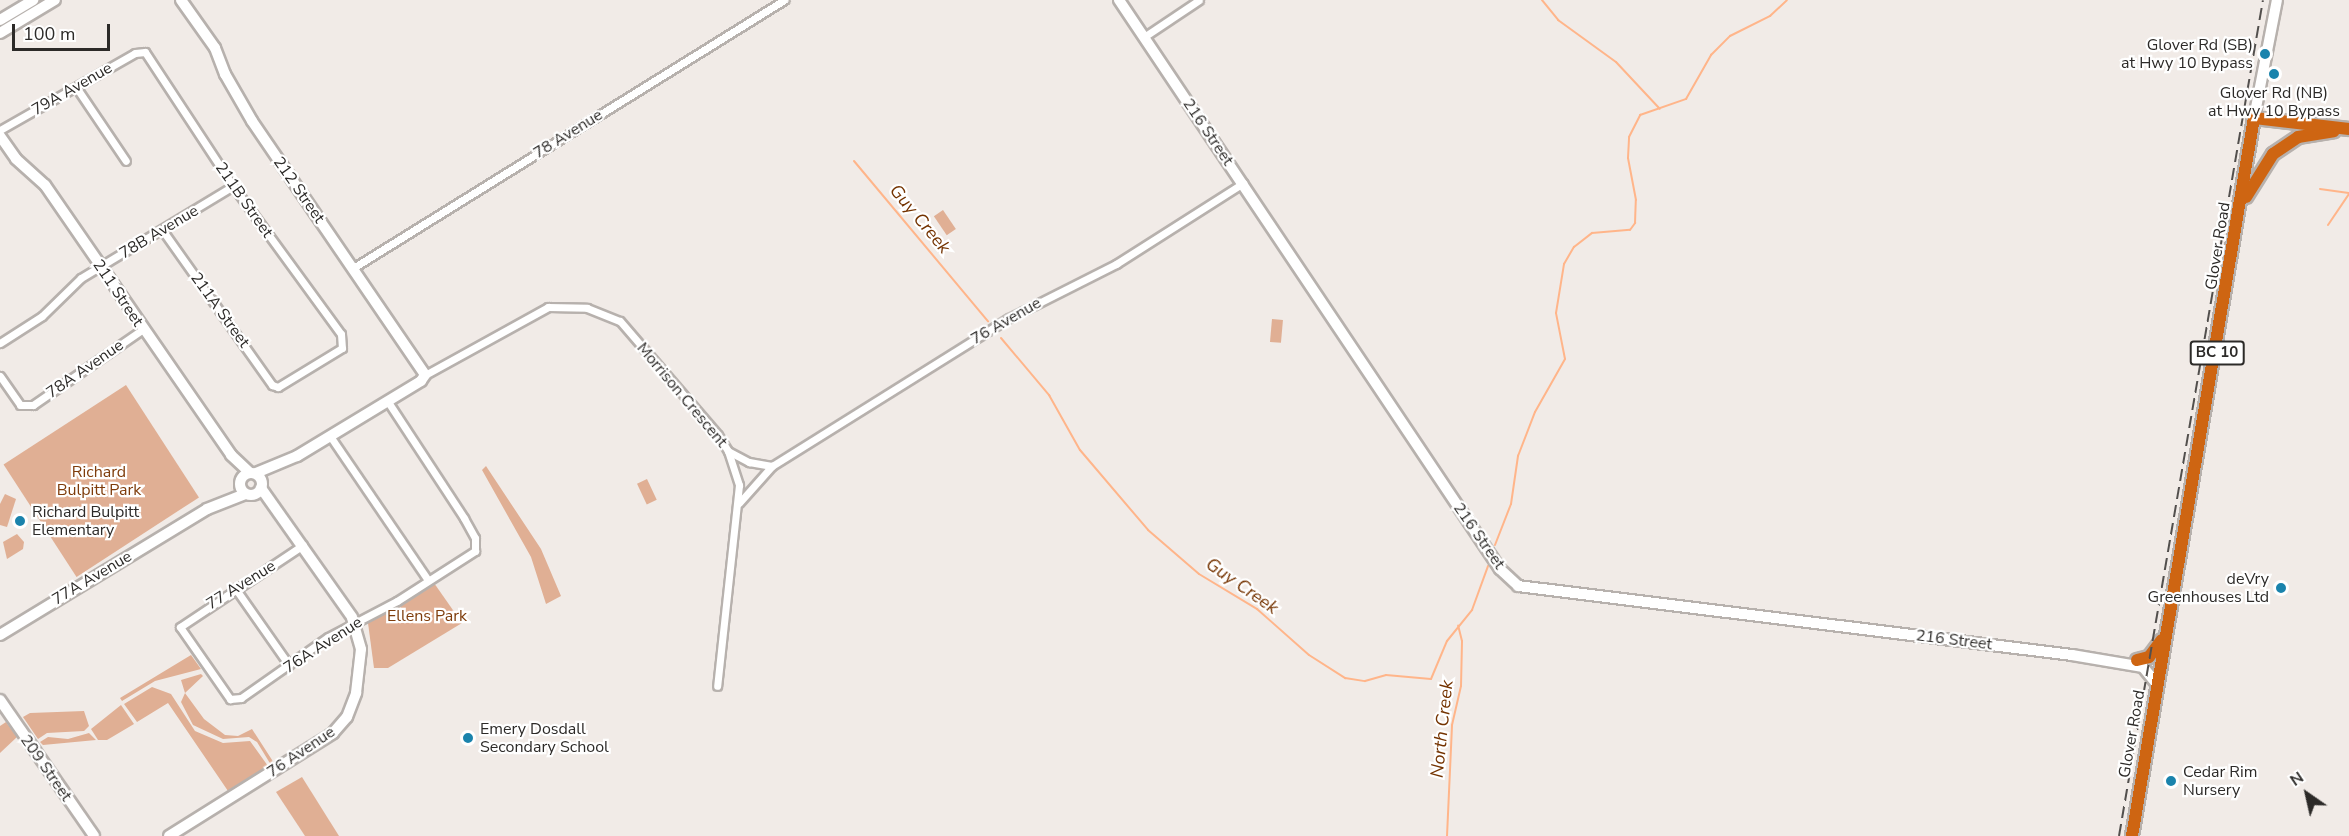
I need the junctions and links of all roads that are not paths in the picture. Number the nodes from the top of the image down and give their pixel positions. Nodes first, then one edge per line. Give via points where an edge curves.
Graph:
1 (33, 0) edge
2 (55, 0) edge
3 (182, 0) edge
4 (784, 0) edge
5 (1119, 0) edge
6 (1199, 0) edge
7 (2277, 0) edge
8 (0, 20) edge
9 (0, 33) edge
10 (1144, 37) junction
11 (145, 51) joint
12 (76, 87) junction
13 (2254, 118) junction
14 (0, 130) edge
15 (2349, 130) edge
16 (0, 135) edge
17 (126, 161) dead end
18 (1243, 183) junction
19 (233, 186) junction
20 (2241, 210) junction
21 (162, 231) junction
22 (101, 266) junction
23 (353, 268) junction
24 (143, 329) junction
25 (0, 343) edge
26 (425, 375) junction
27 (0, 376) edge
28 (278, 387) joint
29 (388, 402) junction
30 (330, 436) junction
31 (728, 451) junction
32 (772, 466) junction
33 (251, 483) junction
34 (2192, 497) junction
35 (739, 503) junction
36 (303, 545) junction
37 (428, 580) junction
38 (236, 588) junction
39 (2170, 613) junction
40 (354, 623) junction
41 (2, 633) edge
42 (2072, 655) junction
43 (2137, 660) junction
44 (289, 665) junction
45 (2160, 679) junction
46 (717, 686) dead end
47 (0, 700) edge
48 (232, 700) joint
49 (93, 836) edge
50 (169, 836) edge
51 (2132, 836) edge
52 (2139, 836) edge

1 - 8 street
2 - 9 street
3 - 23 street, 212 Street via 215,48 252,122
4 - 23 street, 78 Avenue
5 - 10 street, 216 Street
6 - 10 street
7 - 13 street, Glover Road
10 - 18 street, 216 Street
11 - 12 street, 79A Avenue
11 - 19 street, 211B Street
12 - 14 street, 79A Avenue
12 - 17 street
13 - 15 highway
13 - 20 highway, Glover Road / BC 10
15 - 20 highway via 2298,137 2273,154 2261,168
16 - 22 street, 211 Street via 16,159 45,184
18 - 32 street, 76 Avenue via 1116,264 1009,318
18 - 42 street, 216 Street via 1500,569 1518,586
19 - 21 street, 78B Avenue
19 - 28 street, 211B Street via 341,334 343,346
20 - 34 highway, Glover Road / BC 10
21 - 22 street, 78B Avenue
21 - 28 street, 211A Street via 272,385
22 - 24 street, 211 Street
22 - 25 street, 78B Avenue via 72,285 42,316
23 - 26 street, 212 Street
24 - 27 street, 78A Avenue via 26,406 21,405
24 - 33 street, 211 Street
26 - 29 street, 77A Avenue
26 - 31 street, Morrison Crescent via 548,307 587,308 620,321
29 - 30 street, 77A Avenue
29 - 37 street, 76A Avenue via 475,538 475,551
30 - 33 street, 77A Avenue
30 - 37 street
31 - 32 street via 749,462
31 - 35 street, Morrison Crescent via 739,485
32 - 35 street, 76 Avenue
33 - 36 street, 211 Street
33 - 41 street, 77A Avenue
34 - 39 highway, Glover Road / BC 10
34 - 45 highway, Glover Road / BC 10 via 2179,608
35 - 46 street, Morrison Crescent
36 - 38 street, 77 Avenue
36 - 40 street, 211 Street
37 - 40 street, 76A Avenue
38 - 44 street
38 - 48 street, 77 Avenue via 180,627
39 - 43 highway via 2161,645 2149,657
39 - 45 highway, Glover Road / BC 10
40 - 44 street, 76A Avenue
40 - 50 street, 76 Avenue via 362,663 352,707 340,726
42 - 43 street
42 - 45 street, 216 Street via 2143,667
43 - 45 street via 2151,663
44 - 48 street, 76A Avenue via 241,698
45 - 51 highway, Glover Road / BC 10
45 - 52 highway, Glover Road / BC 10
47 - 49 street, 209 Street

